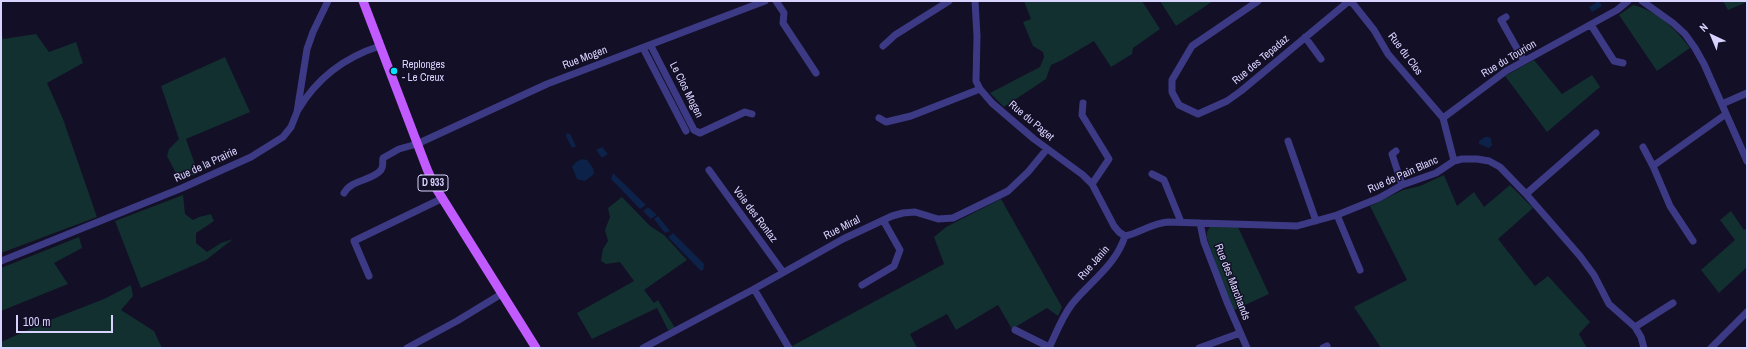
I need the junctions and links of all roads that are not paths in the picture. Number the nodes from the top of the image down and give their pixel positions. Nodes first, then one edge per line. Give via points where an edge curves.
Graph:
1 (328, 1) edge
2 (363, 1) edge
3 (765, 1) edge
4 (776, 1) edge
5 (949, 1) edge
6 (975, 1) edge
7 (1258, 1) edge
8 (1350, 1) edge
9 (1628, 1) edge
10 (1642, 1) edge
11 (1506, 17) dead end
12 (1591, 25) junction
13 (1305, 37) junction
14 (380, 46) junction
15 (651, 46) junction
16 (883, 46) dead end
17 (643, 48) junction
18 (1321, 59) dead end
19 (1524, 61) junction
20 (1623, 63) dead end
21 (816, 73) dead end
22 (301, 85) junction
23 (980, 89) junction
24 (311, 92) junction
25 (1747, 93) edge
26 (1083, 103) dead end
27 (1722, 104) junction
28 (296, 112) junction
29 (752, 114) dead end
30 (1726, 114) junction
31 (879, 118) dead end
32 (1443, 118) junction
33 (686, 131) dead end
34 (1596, 133) dead end
35 (1288, 141) dead end
36 (417, 144) junction
37 (1643, 147) dead end
38 (1047, 149) junction
39 (1396, 151) dead end
40 (1454, 161) junction
41 (1747, 161) edge
42 (1653, 166) junction
43 (709, 170) dead end
44 (1152, 174) dead end
45 (1092, 184) junction
46 (1402, 185) junction
47 (344, 193) dead end
48 (1526, 194) junction
49 (443, 198) junction
50 (1337, 215) junction
51 (883, 220) junction
52 (1316, 221) junction
53 (1181, 222) junction
54 (1200, 223) junction
55 (1125, 236) junction
56 (1693, 241) dead end
57 (1, 261) edge
58 (1360, 270) dead end
59 (783, 272) junction
60 (369, 276) dead end
61 (862, 285) dead end
62 (754, 289) junction
63 (502, 293) junction
64 (1673, 303) dead end
65 (1747, 312) edge
66 (1635, 327) junction
67 (1016, 330) dead end
68 (1240, 333) junction
69 (1049, 347) edge
70 (407, 348) edge
71 (536, 348) edge
72 (643, 348) edge
73 (789, 348) edge
74 (1199, 348) edge
75 (1247, 348) edge
76 (1644, 348) edge
77 (1711, 348) edge

1 - 22 street, Rue de la Prairie via 307,49
2 - 14 main road, D 933
3 - 15 street, Rue Mogen
4 - 21 street via 784,13 783,22
5 - 16 street via 895,35
6 - 23 street via 976,81
7 - 13 street, Rue des Tepadaz via 1192,46 1172,80 1172,92 1179,105 1198,114 1227,101
8 - 13 street, Rue des Tepadaz
8 - 32 street, Rue du Clos via 1374,30 1388,54
9 - 12 street, Rue du Tourion via 1618,10
10 - 27 street via 1685,34 1704,64
11 - 19 street via 1501,20
12 - 19 street, Rue du Tourion
12 - 20 street via 1614,61
13 - 18 street
14 - 24 street via 341,63
14 - 36 main road, D 933
15 - 17 street, Rue Mogen
15 - 29 street, Le Clos Mogen via 694,130 700,133 745,112
17 - 33 street
17 - 36 street, Rue Mogen via 540,87
19 - 32 street, Rue du Tourion via 1493,80
22 - 24 street
22 - 28 street, Rue de la Prairie
23 - 31 street via 911,116 886,122
23 - 38 street, Rue du Paget via 992,103
24 - 28 street
25 - 27 street
26 - 45 street via 1082,115 1109,159
27 - 30 street
28 - 57 street, Rue de la Prairie via 291,127 283,137 251,156 182,188
30 - 41 street
30 - 42 street
32 - 40 street
34 - 48 street
35 - 52 street
36 - 47 street, Rue Mogen via 386,155 379,172 350,186
36 - 49 main road, D 933
37 - 42 street
38 - 45 street, Rue du Paget
38 - 51 street, Rue Miral via 1008,191 953,218 938,219 915,212 903,212
39 - 46 street via 1392,154
40 - 46 street, Rue de Pain Blanc via 1436,174
40 - 48 street, Rue de Pain Blanc via 1489,161 1500,167
42 - 56 street via 1670,206
43 - 59 street, Voie des Rontaz
44 - 53 street via 1164,180
45 - 55 street, Rue du Paget via 1114,226
46 - 50 street, Rue de Pain Blanc via 1379,198
48 - 66 street, Rue de Pain Blanc via 1590,269 1609,304
49 - 60 street via 354,241
49 - 63 main road, D 933
50 - 52 street, Rue de Pain Blanc
50 - 58 street
51 - 59 street, Rue Miral
51 - 61 street via 900,250 894,266
52 - 54 street, Rue de Pain Blanc via 1297,226
53 - 54 street
53 - 55 street via 1162,222
54 - 68 street, Rue des Marchands via 1226,302
55 - 69 street, Rue Janin via 1109,265 1072,304
59 - 62 street, Rue Miral
62 - 72 street, Rue Miral
62 - 73 street
63 - 70 street via 458,321
63 - 71 main road, D 933
64 - 66 street
65 - 77 street
66 - 76 street, Rue de Pain Blanc
67 - 69 street
68 - 74 street
68 - 75 street, Rue des Marchands

